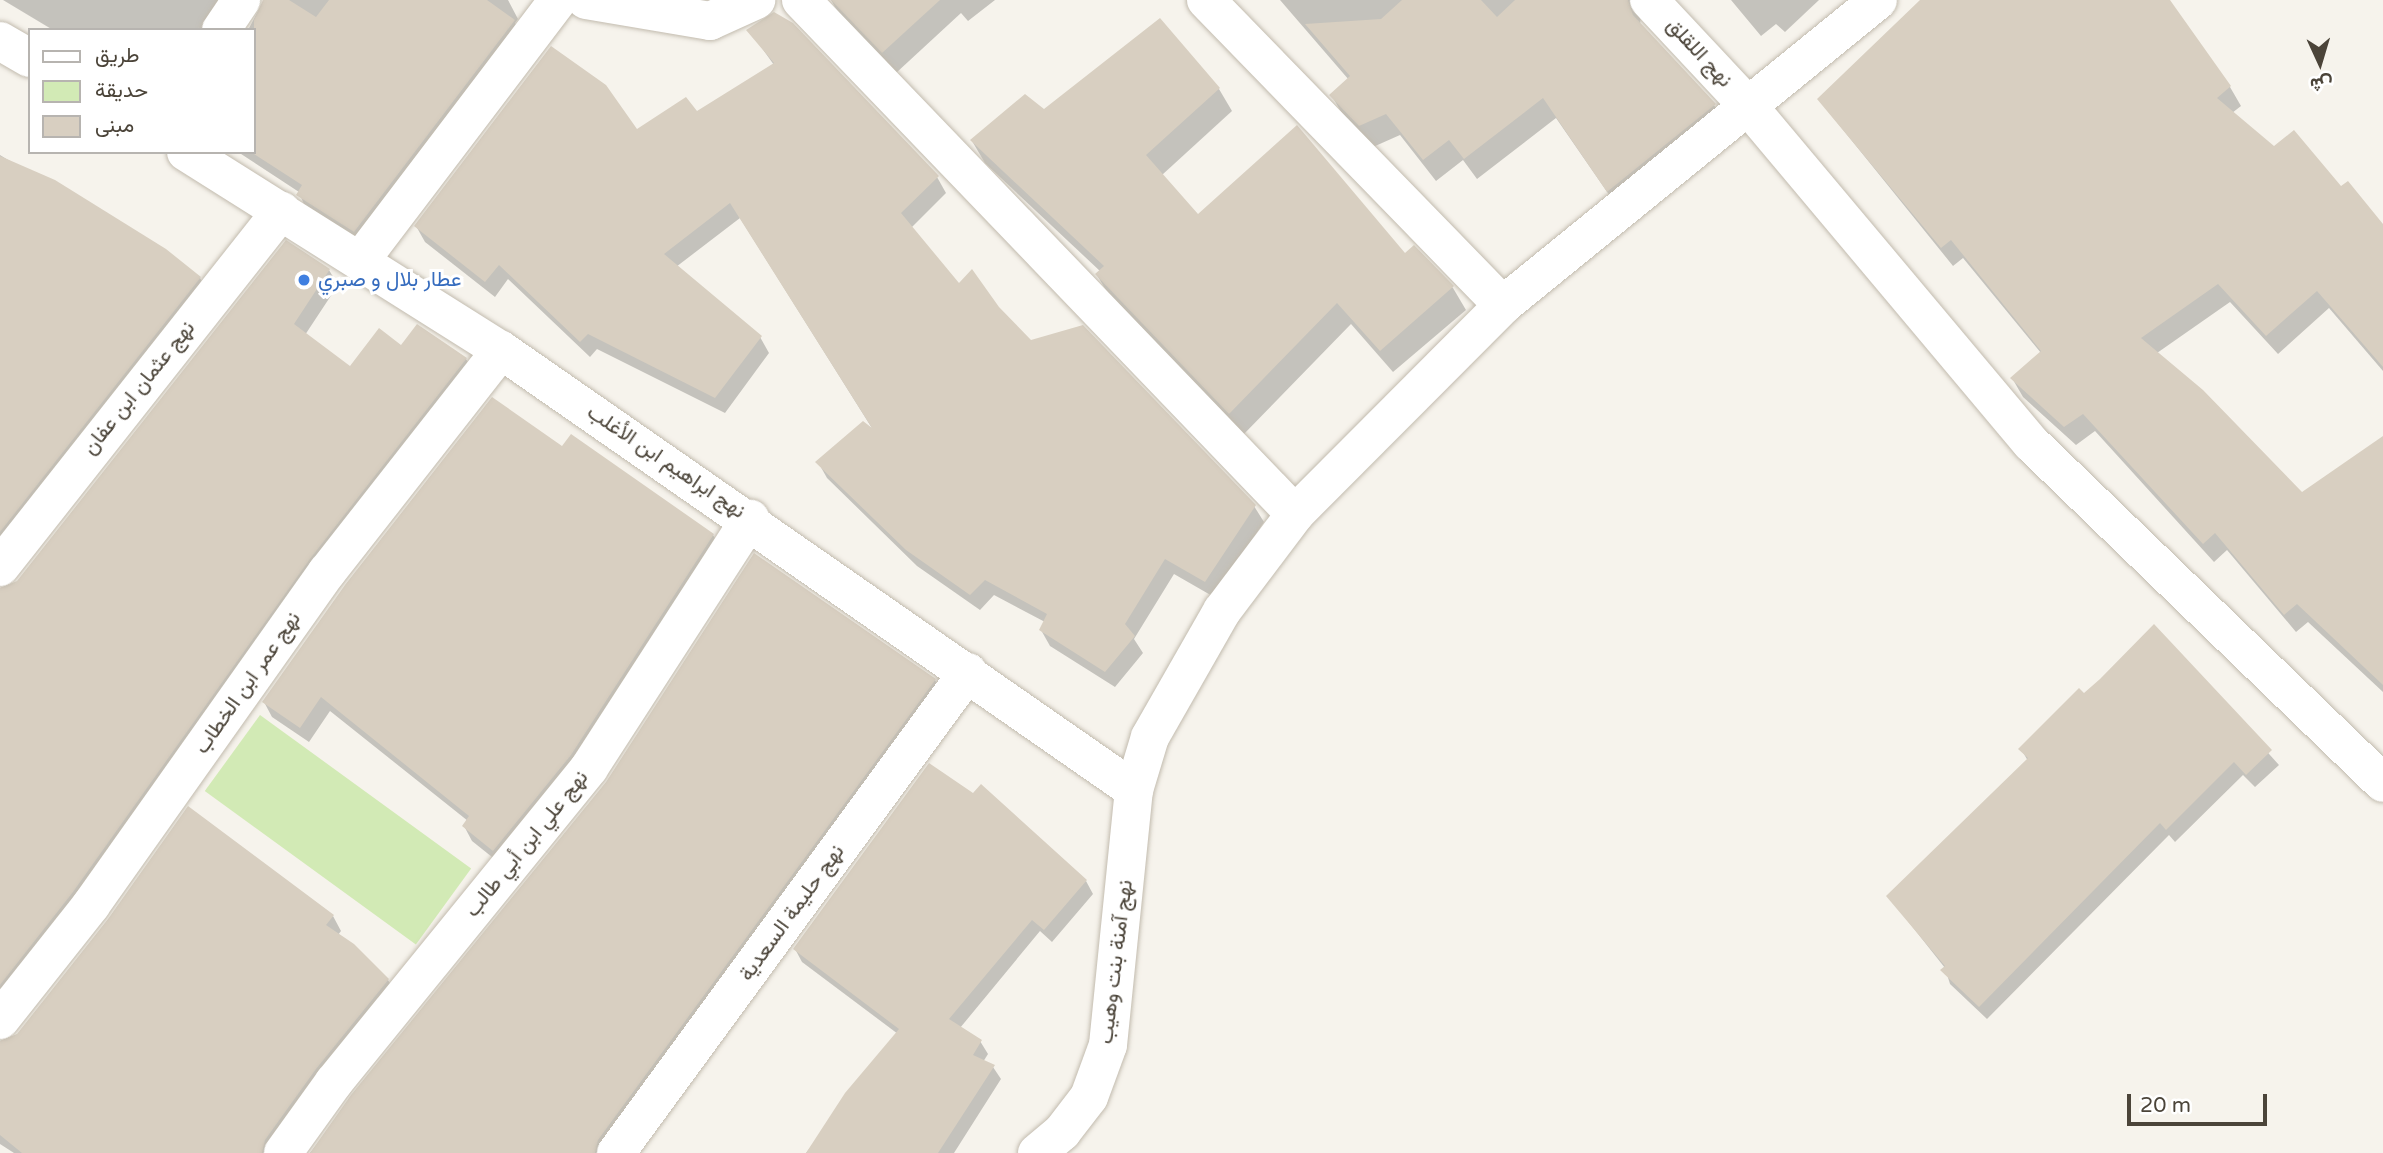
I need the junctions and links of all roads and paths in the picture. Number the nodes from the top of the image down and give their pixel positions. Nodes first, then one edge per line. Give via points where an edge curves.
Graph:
1 (241, 0) edge
2 (558, 0) edge
3 (586, 0) edge
4 (756, 0) edge
5 (801, 0) edge
6 (1206, 0) edge
7 (1649, 0) edge
8 (1878, 0) edge
9 (222, 28) edge
10 (0, 41) edge
11 (28, 57) edge
12 (1749, 107) junction
13 (189, 154) edge
14 (281, 211) junction
15 (360, 261) junction
16 (1503, 305) junction
17 (501, 350) junction
18 (1295, 514) junction
19 (750, 520) junction
20 (0, 567) edge
21 (968, 672) junction
22 (2383, 783) edge
23 (1134, 790) junction
24 (0, 1020) edge
25 (283, 1153) edge
26 (616, 1153) edge
27 (1037, 1153) edge

1 - 9 street
2 - 15 street
3 - 4 street via 710,21
5 - 18 street
6 - 16 street
7 - 12 street, نهج اللقلق
8 - 12 street, نهج آمنة بنت وهيب
10 - 11 street
12 - 16 street, نهج آمنة بنت وهيب
12 - 22 street, نهج اللقلق via 2031,443
13 - 14 street, نهج ابراهيم ابن الأغلب
14 - 15 street, نهج ابراهيم ابن الأغلب
14 - 20 street, نهج عثمان ابن عفان
15 - 17 street, نهج ابراهيم ابن الأغلب
16 - 18 street, نهج آمنة بنت وهيب
17 - 19 street, نهج ابراهيم ابن الأغلب
17 - 24 street, نهج عمر ابن الخطاب via 327,572 92,905
18 - 23 street, نهج آمنة بنت وهيب via 1222,611 1150,737
19 - 21 street, نهج ابراهيم ابن الأغلب
19 - 25 street, نهج علي ابن أبي طالب via 589,768 334,1082
21 - 23 street, نهج ابراهيم ابن الأغلب
21 - 26 street, نهج حليمة السعدية
23 - 27 street, نهج آمنة بنت وهيب via 1108,1045 1089,1097 1062,1132

